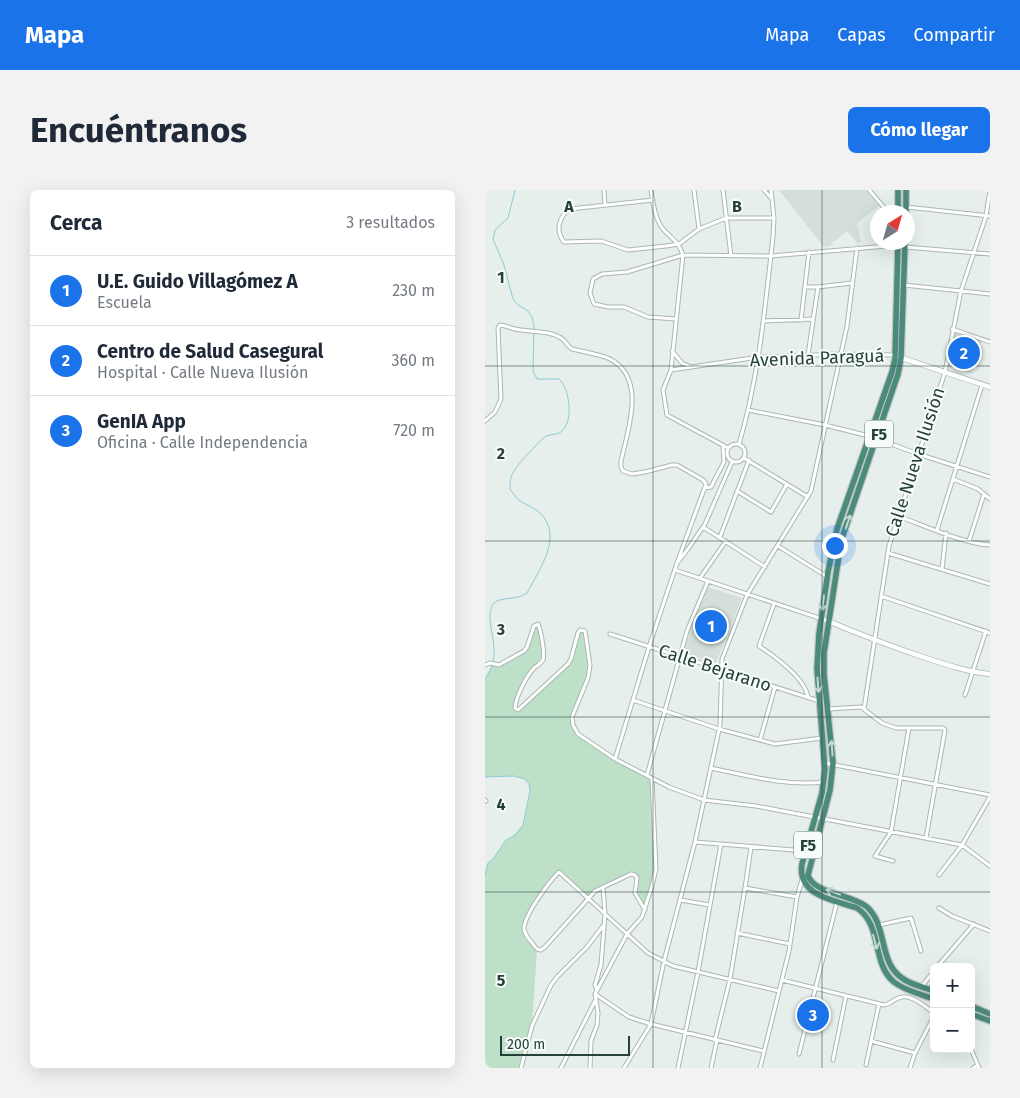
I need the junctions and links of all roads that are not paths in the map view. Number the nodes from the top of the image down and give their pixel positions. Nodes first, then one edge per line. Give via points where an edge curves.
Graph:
1 (603, 190) edge
2 (651, 190) edge
3 (695, 190) edge
4 (723, 190) edge
5 (764, 190) edge
6 (771, 190) edge
7 (869, 190) edge
8 (898, 190) edge
9 (906, 190) edge
10 (990, 190) edge
11 (653, 200) junction
12 (773, 200) junction
13 (605, 205) junction
14 (882, 205) edge
15 (898, 205) edge
16 (906, 205) edge
17 (915, 211) edge
18 (988, 216) edge
19 (726, 218) junction
20 (774, 218) junction
21 (699, 229) junction
22 (679, 244) junction
23 (915, 246) edge
24 (870, 247) edge
25 (857, 248) junction
26 (901, 250) edge
27 (901, 250) edge
28 (809, 252) junction
29 (973, 252) junction
30 (990, 254) edge
31 (683, 255) junction
32 (731, 256) junction
33 (771, 256) junction
34 (853, 283) junction
35 (904, 285) junction
36 (818, 287) junction
37 (805, 288) junction
38 (961, 291) junction
39 (990, 294) edge
40 (676, 319) junction
41 (813, 319) junction
42 (801, 320) junction
43 (763, 321) junction
44 (952, 329) junction
45 (990, 342) edge
46 (672, 351) junction
47 (840, 354) junction
48 (808, 356) junction
49 (898, 356) junction
50 (759, 357) junction
51 (692, 367) junction
52 (671, 370) junction
53 (945, 372) junction
54 (983, 384) junction
55 (990, 387) edge
56 (748, 410) junction
57 (485, 421) edge
58 (825, 425) junction
59 (870, 437) junction
60 (877, 439) junction
61 (739, 444) junction
62 (723, 446) junction
63 (728, 448) junction
64 (918, 454) junction
65 (744, 458) junction
66 (749, 460) junction
67 (732, 462) junction
68 (957, 467) junction
69 (990, 477) edge
70 (953, 479) junction
71 (787, 484) junction
72 (705, 488) junction
73 (737, 491) junction
74 (984, 494) junction
75 (809, 497) junction
76 (990, 499) edge
77 (898, 516) junction
78 (703, 527) junction
79 (937, 530) junction
80 (947, 533) junction
81 (720, 537) junction
82 (726, 541) junction
83 (969, 541) junction
84 (990, 545) edge
85 (778, 546) junction
86 (888, 552) junction
87 (677, 563) junction
88 (765, 567) junction
89 (942, 569) junction
90 (675, 570) junction
91 (827, 576) junction
92 (835, 577) junction
93 (700, 578) junction
94 (708, 581) junction
95 (990, 584) edge
96 (747, 595) junction
97 (881, 596) junction
98 (775, 604) junction
99 (821, 619) junction
100 (828, 622) junction
101 (988, 632) edge
102 (610, 634) dead end
103 (875, 641) junction
104 (649, 647) junction
105 (679, 657) junction
106 (485, 665) edge
107 (721, 670) junction
108 (973, 672) junction
109 (990, 674) edge
110 (775, 687) junction
111 (965, 695) dead end
112 (807, 697) junction
113 (633, 700) junction
114 (819, 701) junction
115 (828, 709) junction
116 (865, 709) junction
117 (663, 711) junction
118 (909, 728) junction
119 (719, 729) junction
120 (823, 738) junction
121 (760, 740) junction
122 (615, 759) junction
123 (825, 763) junction
124 (833, 764) junction
125 (711, 768) junction
126 (647, 775) junction
127 (901, 777) junction
128 (652, 778) junction
129 (824, 782) junction
130 (936, 784) junction
131 (990, 796) edge
132 (704, 800) junction
133 (815, 818) junction
134 (823, 819) junction
135 (891, 832) junction
136 (927, 838) junction
137 (695, 842) junction
138 (721, 844) junction
139 (962, 845) junction
140 (751, 847) junction
141 (806, 851) junction
142 (893, 861) dead end
143 (802, 866) junction
144 (990, 866) edge
145 (809, 868) junction
146 (939, 875) dead end
147 (802, 880) junction
148 (811, 881) junction
149 (603, 887) junction
150 (745, 888) junction
151 (797, 897) junction
152 (588, 899) junction
153 (680, 900) junction
154 (837, 901) junction
155 (710, 905) junction
156 (939, 908) dead end
157 (645, 910) junction
158 (868, 913) junction
159 (605, 914) junction
160 (973, 924) junction
161 (879, 925) junction
162 (603, 926) junction
163 (990, 931) edge
164 (737, 933) junction
165 (627, 934) junction
166 (790, 944) junction
167 (921, 952) dead end
168 (664, 961) junction
169 (889, 962) junction
170 (940, 963) edge
171 (882, 965) junction
172 (699, 972) junction
173 (930, 976) edge
174 (730, 979) junction
175 (781, 980) junction
176 (921, 987) junction
177 (815, 988) junction
178 (930, 990) edge
179 (779, 991) junction
180 (596, 992) junction
181 (846, 996) junction
182 (596, 998) junction
183 (930, 998) edge
184 (879, 1004) junction
185 (975, 1008) edge
186 (930, 1011) edge
187 (990, 1014) edge
188 (975, 1015) edge
189 (990, 1021) edge
190 (930, 1022) edge
191 (651, 1024) junction
192 (686, 1033) junction
193 (716, 1040) junction
194 (871, 1041) junction
195 (763, 1052) junction
196 (915, 1053) junction
197 (973, 1053) edge
198 (799, 1054) dead end
199 (833, 1060) dead end
200 (866, 1065) dead end
201 (979, 1067) edge
202 (521, 1068) edge
203 (561, 1068) edge
204 (590, 1068) edge
205 (624, 1068) edge
206 (678, 1068) edge
207 (711, 1068) edge
208 (760, 1068) edge
209 (910, 1068) edge
210 (973, 1068) edge

1 - 13 street
2 - 11 street
3 - 21 street
4 - 19 street
5 - 12 street
6 - 12 street
7 - 14 street
8 - 15 highway
9 - 16 highway
10 - 18 street, Calle Nueva Ilusión
11 - 13 street
11 - 22 street via 658,220
12 - 20 street
13 - 22 street via 570,209 564,213 559,223 561,240 601,241 628,250
17 - 18 street
18 - 29 street, Calle Nueva Ilusión
19 - 20 street
19 - 21 street
19 - 32 street
20 - 33 street
21 - 22 street
22 - 31 street
23 - 29 street
24 - 25 street
25 - 28 street
25 - 34 street
26 - 35 highway, F5
27 - 49 highway, F5
28 - 33 street
28 - 37 street
29 - 30 street
29 - 38 street, Calle Nueva Ilusión
31 - 32 street
31 - 40 street
31 - 40 street via 627,272 602,274 593,278 589,293 594,304 624,308 647,317
32 - 33 street
33 - 43 street
34 - 36 street
34 - 47 street
35 - 38 street
35 - 49 highway, F5
36 - 37 street
36 - 41 street
37 - 42 street
38 - 39 street
38 - 44 street, Calle Nueva Ilusión
40 - 46 street
41 - 42 street
41 - 48 street
42 - 43 street
43 - 50 street
44 - 45 street
44 - 53 street, Calle Nueva Ilusión
46 - 51 street via 682,363
46 - 52 street
47 - 48 street, Avenida Paraguá
47 - 49 street, Avenida Paraguá
47 - 58 street
48 - 50 street, Avenida Paraguá
49 - 53 street, Avenida Paraguá
49 - 59 highway, F5
49 - 60 highway, F5 via 898,374
50 - 51 street, Avenida Paraguá
50 - 56 street
51 - 52 street, Avenida Paraguá
52 - 62 street via 663,390 667,415
53 - 54 street, Avenida Paraguá
53 - 64 street, Calle Nueva Ilusión
54 - 55 street, Avenida Paraguá
54 - 68 street
56 - 58 street
56 - 61 street
57 - 72 street via 495,412 501,399 497,328 503,324 511,329 563,339 572,349 609,359 625,372 630,383 632,400 621,460 623,471 632,474 677,465 703,480
58 - 59 street
58 - 75 street
59 - 60 street
59 - 91 highway, F5 via 837,529
60 - 64 street
92 -> 60 highway, F5 via 841,542
61 - 63 street
61 - 65 street via 745,451
62 - 63 street
62 - 72 street via 724,462 711,487
63 - 67 street via 727,455
64 - 68 street
64 - 77 street, Calle Nueva Ilusión
65 - 66 street
65 - 67 street via 738,463
66 - 71 street
66 - 73 street
67 - 78 street
68 - 69 street
68 - 70 street
70 - 74 street
70 - 79 street
71 - 73 street via 771,512
71 - 75 street
72 - 87 street
73 - 81 street
74 - 76 street
74 - 83 street
75 - 85 street
77 - 79 street
77 - 86 street, Calle Nueva Ilusión
78 - 81 street
78 - 87 street
79 - 80 street
80 - 83 street
80 - 89 street
81 - 82 street
82 - 88 street
82 - 93 street
83 - 84 street
85 - 88 street
85 - 91 street
86 - 89 street
86 - 97 street, Calle Nueva Ilusión
87 - 90 street
88 - 96 street
89 - 95 street
90 - 93 street
90 - 104 street
91 - 92 highway
91 -> 99 highway, F5
92 - 100 highway, F5
93 - 94 street
94 - 96 street
94 - 105 street
96 - 98 street
96 - 107 street via 722,659
97 - 101 street
97 - 103 street, Calle Nueva Ilusión
98 - 99 street
98 - 112 street via 759,646 794,674
99 - 100 street
99 -> 114 highway, F5 via 817,661
100 - 103 street
100 - 115 highway, F5 via 824,660
101 - 108 street
102 - 104 street, Calle Bejarano
103 - 108 street
103 - 116 street, Calle Nueva Ilusión
104 - 105 street, Calle Bejarano
104 - 113 street
105 - 107 street, Calle Bejarano
105 - 117 street
106 - 122 street via 499,665 524,651 533,626 538,624 543,659 525,682 515,703 518,710 567,664 578,633 585,631 590,665 572,717 573,725 578,734
107 - 110 street, Calle Bejarano
107 - 119 street
108 - 109 street
108 - 111 street
110 - 112 street, Calle Bejarano
110 - 121 street
112 - 114 street, Calle Bejarano
113 - 117 street
113 - 122 street
114 - 120 highway, F5
115 - 116 street
124 -> 115 highway, F5
116 - 118 street via 891,727
117 - 119 street
117 - 126 street
118 - 127 street
118 - 130 street via 945,730
119 - 121 street
119 - 125 street
120 - 121 street via 775,744
120 - 123 highway, F5
122 - 126 street
123 - 124 street
123 - 129 highway, F5
124 - 127 street
124 - 134 highway, F5
125 - 129 street via 773,781
125 - 132 street
126 - 128 street
127 - 130 street
127 - 135 street
128 - 132 street
128 - 157 street via 655,869
129 - 133 highway, F5
130 - 131 street
130 - 136 street
131 - 139 street
132 - 133 street
132 - 137 street
133 - 134 street
133 - 141 highway, F5
134 - 135 street
134 - 145 highway, F5
135 - 136 street
135 - 142 street via 875,856
136 - 139 street
137 - 138 street
137 - 153 street
138 - 140 street
138 - 155 street
139 - 144 street
139 - 146 street
140 - 141 street
140 - 150 street
141 - 143 highway, F5
143 - 145 highway
143 - 147 highway, F5
145 - 148 highway, F5 via 808,878
147 - 148 highway
147 - 151 street
147 - 154 highway, F5 via 808,889
158 -> 148 highway, F5 via 858,901
149 - 152 street
149 - 157 street via 624,876 635,875 635,892
149 - 159 street
150 - 151 street
150 - 164 street
151 - 166 street
152 - 152 street via 541,950 525,934 525,926 542,892 559,872
152 - 159 street
153 - 155 street
153 - 168 street
154 - 158 highway, F5
154 - 177 street
155 - 172 street
156 - 160 street
157 - 165 street
158 - 161 highway
158 -> 171 highway
159 - 162 street
159 - 165 street
160 - 163 street
160 - 170 street
161 - 167 street via 911,918
161 - 169 highway
162 - 180 street
162 - 202 street via 551,985 532,1026
164 - 166 street
164 - 174 street
165 - 168 street via 648,953
165 - 180 street
166 - 175 street
168 - 172 street
168 - 191 street
169 - 171 highway
169 - 176 highway via 896,974
171 - 183 highway via 899,986
172 - 174 street
172 - 192 street
173 - 176 street
174 - 179 street
174 - 193 street
175 - 177 street
175 - 179 street
176 - 178 highway
177 - 181 street
177 - 198 street
179 - 195 street
180 - 182 street
180 - 191 street via 629,1017
181 - 184 street
181 - 199 street
182 - 203 street
182 - 204 street via 597,1025 591,1042
184 - 186 street via 887,1005 905,997
184 - 194 street
185 - 187 highway
188 - 189 highway
190 - 196 street
191 - 192 street
191 - 205 street
192 - 193 street
192 - 206 street
193 - 195 street
193 - 207 street
194 - 196 street
194 - 200 street
195 - 208 street
196 - 209 street
197 - 201 street
201 - 210 street

